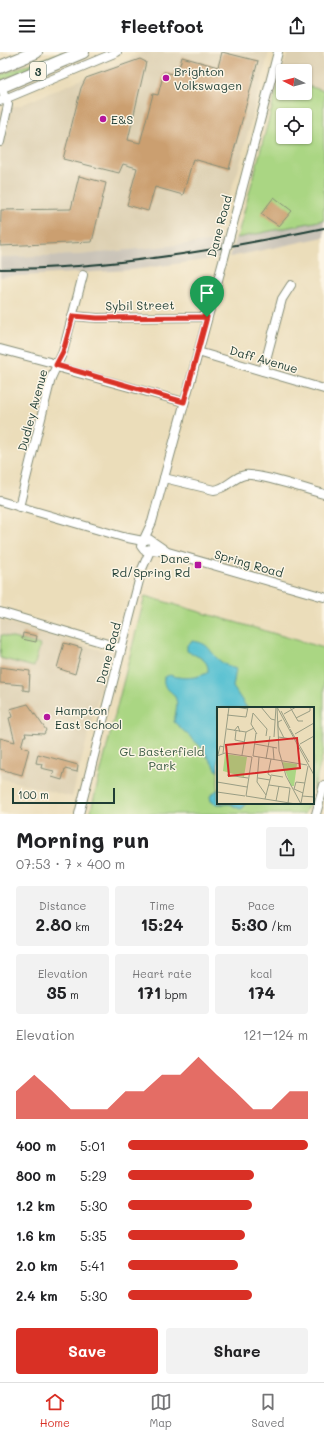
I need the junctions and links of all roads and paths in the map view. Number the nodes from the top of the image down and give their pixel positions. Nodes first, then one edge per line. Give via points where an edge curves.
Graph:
1 (36, 52) edge
2 (117, 52) edge
3 (278, 52) edge
4 (78, 53) edge
5 (0, 67) edge
6 (1, 87) edge
7 (3, 99) edge
8 (0, 142) edge
9 (83, 275) dead end
10 (291, 285) dead end
11 (73, 316) junction
12 (207, 317) junction
13 (0, 349) edge
14 (198, 352) junction
15 (56, 365) junction
16 (263, 372) junction
17 (324, 389) edge
18 (184, 402) junction
19 (164, 478) junction
20 (324, 494) edge
21 (0, 501) edge
22 (19, 507) junction
23 (147, 545) junction
24 (324, 597) edge
25 (0, 612) edge
26 (121, 648) junction
27 (324, 784) edge
28 (79, 814) edge
29 (316, 814) edge

1 - 5 highway, 3
2 - 7 street
3 - 12 street, Dane Road, bridge
4 - 6 highway, 3
6 - 7 street
7 - 8 street via 8,109
9 - 11 street, Dudley Avenue
10 - 16 street via 282,300
11 - 12 street, Sybil Street
11 - 15 street, Dudley Avenue via 63,352
12 - 14 street, Dane Road
13 - 15 street
14 - 16 street, Daff Avenue
14 - 18 street, Dane Road
15 - 18 street
15 - 22 street, Dudley Avenue
16 - 17 street, Daff Avenue
18 - 19 street, Dane Road
19 - 20 street via 214,490 222,488 238,477 253,475
19 - 23 street, Dane Road
21 - 22 street, Spring Road
22 - 23 street, Spring Road
23 - 24 street, Spring Road
23 - 26 street, Dane Road
25 - 26 street
26 - 28 street, Dane Road
27 - 29 street

